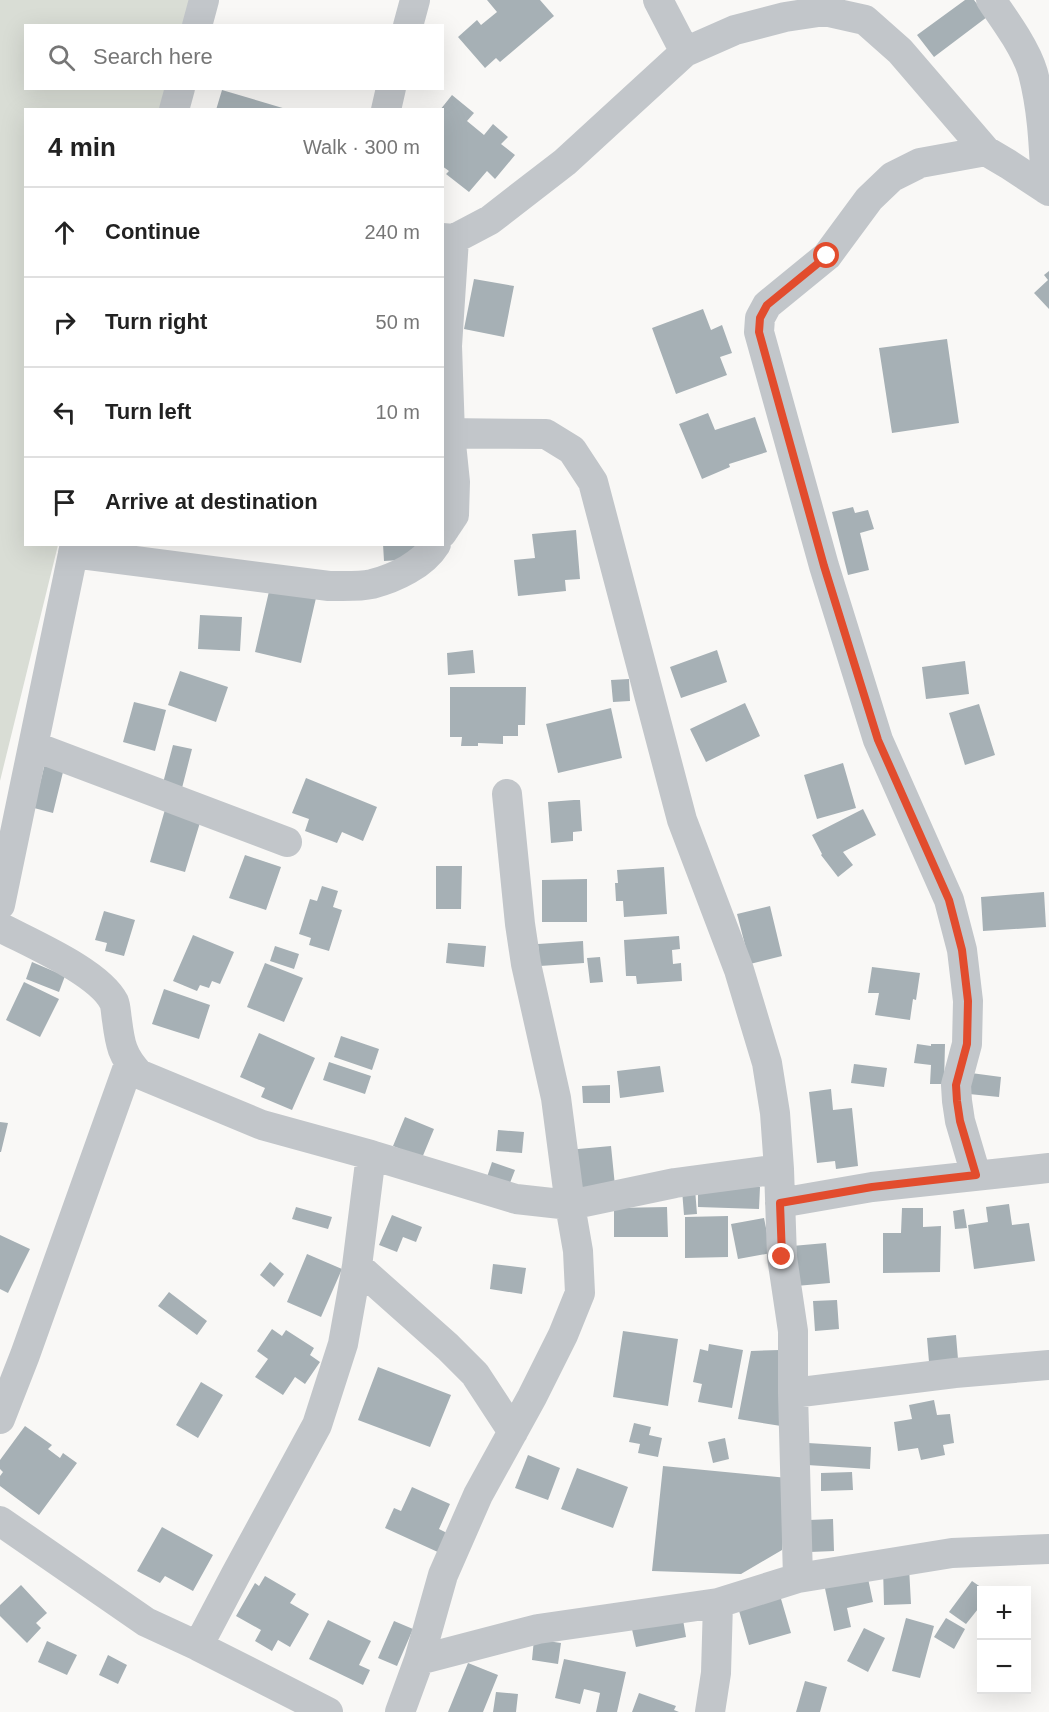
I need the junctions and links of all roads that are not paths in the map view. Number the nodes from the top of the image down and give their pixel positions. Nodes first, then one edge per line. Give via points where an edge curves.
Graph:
1 (204, 0) edge
2 (415, 0) edge
3 (658, 0) edge
4 (991, 0) edge
5 (198, 24) edge
6 (409, 24) edge
7 (685, 52) junction
8 (179, 90) edge
9 (391, 90) edge
10 (175, 108) edge
11 (386, 108) edge
12 (986, 151) junction
13 (1048, 190) edge
14 (448, 238) edge
15 (446, 434) edge
16 (444, 530) edge
17 (435, 546) edge
18 (74, 549) edge
19 (33, 746) junction
20 (507, 794) dead end
21 (287, 842) dead end
22 (0, 905) edge
23 (0, 927) edge
24 (129, 1064) junction
25 (371, 1155) junction
26 (1049, 1168) edge
27 (779, 1170) junction
28 (976, 1175) junction
29 (780, 1203) junction
30 (570, 1205) junction
31 (357, 1266) junction
32 (1049, 1365) edge
33 (793, 1394) junction
34 (0, 1419) edge
35 (513, 1432) junction
36 (0, 1521) edge
37 (1049, 1549) edge
38 (798, 1578) junction
39 (718, 1602) junction
40 (198, 1646) junction
41 (419, 1660) junction
42 (328, 1712) edge
43 (400, 1712) edge
44 (710, 1712) edge

1 - 5 street
2 - 6 street
3 - 7 street
4 - 13 street via 1032,71 1042,120
7 - 12 street via 735,30 785,17 825,11 865,20 900,51
7 - 14 street via 565,162 490,220
8 - 10 street
9 - 11 street
12 - 13 street
12 - 28 street via 920,163 892,177 869,199 827,256 767,305 760,318 759,332 824,566 878,740 949,900 962,950 968,1001 967,1044 956,1085 960,1121
14 - 15 street
15 - 16 street via 455,482 454,514
15 - 27 street via 546,434 572,450 592,482 682,820 739,970 767,1063
17 - 18 street via 430,554 402,573 370,585 329,586
18 - 19 street
19 - 21 street
19 - 22 street
20 - 30 street via 526,964 556,1098
23 - 24 street via 102,985 115,1004 121,1047
24 - 25 street via 139,1074 262,1125
24 - 34 street
25 - 30 street via 516,1199
25 - 31 street
26 - 28 street
27 - 29 street
27 - 30 street via 675,1183
28 - 29 street
29 - 33 street via 782,1257 793,1330
30 - 35 street via 580,1293
31 - 35 street via 474,1374
31 - 40 street via 343,1344 317,1425
32 - 33 street
33 - 38 street
35 - 41 street via 478,1495 443,1575
36 - 40 street via 146,1622
37 - 38 street via 952,1552
38 - 39 street
39 - 41 street via 538,1629
39 - 44 street via 716,1673
40 - 42 street
41 - 43 street

